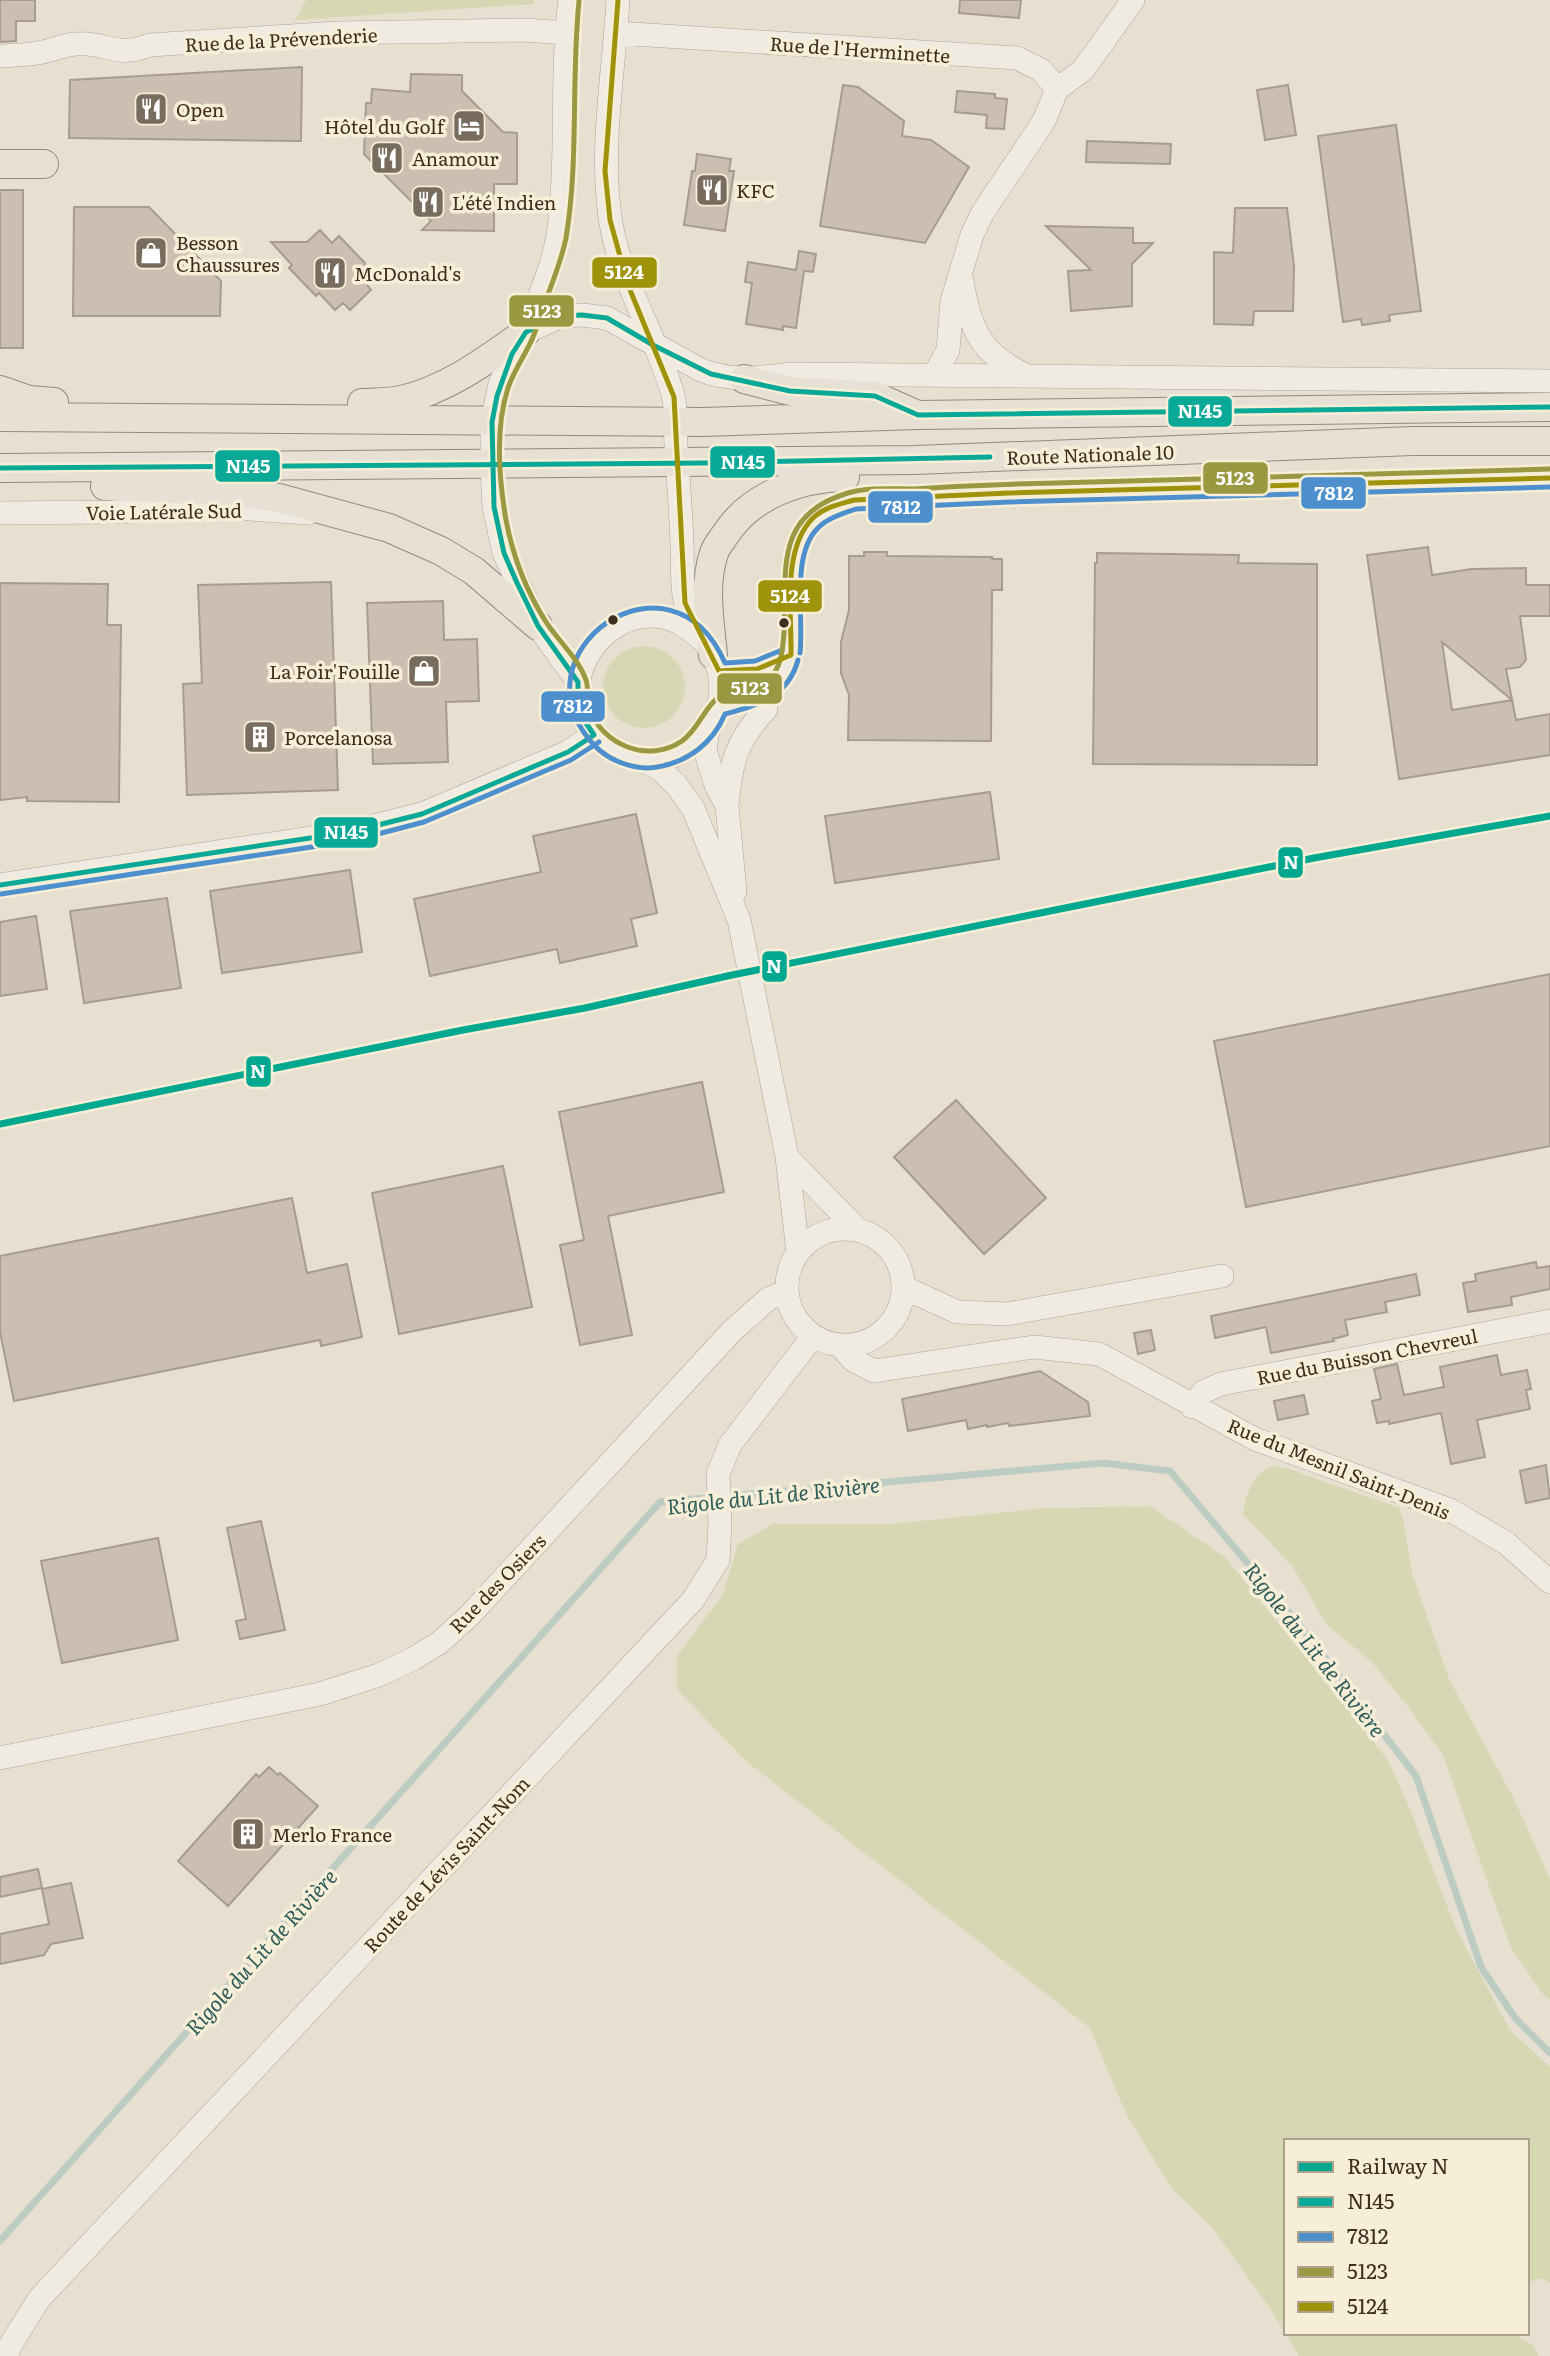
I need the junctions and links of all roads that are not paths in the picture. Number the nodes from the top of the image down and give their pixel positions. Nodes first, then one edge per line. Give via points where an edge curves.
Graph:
1 (570, 0) edge
2 (618, 0) edge
3 (1133, 0) edge
4 (566, 33) junction
5 (616, 33) junction
6 (0, 57) edge
7 (1057, 89) junction
8 (0, 164) edge
9 (44, 164) dead end
10 (961, 273) junction
11 (526, 332) junction
12 (653, 345) junction
13 (934, 376) junction
14 (1028, 376) junction
15 (744, 379) junction
16 (1550, 382) edge
17 (0, 390) edge
18 (1550, 407) edge
19 (918, 415) junction
20 (0, 417) edge
21 (77, 417) junction
22 (309, 418) junction
23 (675, 421) junction
24 (492, 422) junction
25 (1550, 441) edge
26 (915, 460) junction
27 (677, 464) junction
28 (492, 465) junction
29 (0, 468) edge
30 (47, 468) junction
31 (1550, 478) edge
32 (0, 513) edge
33 (328, 513) junction
34 (538, 626) junction
35 (791, 654) junction
36 (712, 656) junction
37 (578, 682) junction
38 (764, 692) junction
39 (719, 707) junction
40 (708, 730) junction
41 (594, 735) junction
42 (641, 760) junction
43 (727, 806) junction
44 (0, 885) edge
45 (739, 920) junction
46 (788, 1157) junction
47 (858, 1230) junction
48 (798, 1252) junction
49 (1222, 1276) dead end
50 (903, 1286) junction
51 (787, 1291) junction
52 (1550, 1321) edge
53 (882, 1333) junction
54 (813, 1336) junction
55 (840, 1346) junction
56 (915, 1366) junction
57 (1192, 1407) junction
58 (1550, 1582) edge
59 (0, 1758) edge
60 (6, 2356) edge

1 - 4 street
2 - 5 street
3 - 7 street via 1083,69
4 - 6 street, Rue de la Prévenderie via 338,33 150,46 125,52 91,43
4 - 11 street via 563,196 557,239
5 - 7 street, Rue de l'Herminette via 1017,58 1041,70
5 - 12 street via 605,171 610,220 628,285
7 - 10 street via 1044,121 983,212
8 - 9 main road
10 - 13 street via 948,350
10 - 14 street via 968,313 980,340 1001,363
11 - 12 street via 561,316 582,315 607,318
11 - 22 main road via 443,384 401,400 327,403
11 - 24 street via 500,384
12 - 15 street via 711,374
12 - 23 street via 674,397
13 - 14 street
13 - 15 street via 791,374
14 - 16 street
15 - 19 main road via 790,391 875,396
17 - 21 main road via 54,402
18 - 19 main road
19 - 23 main road
20 - 21 main road
21 - 22 main road
22 - 24 main road
23 - 24 main road
23 - 27 street
24 - 28 street
25 - 26 main road, Route Nationale 10
26 - 27 main road, Route Nationale 10
26 - 36 main road via 881,477 825,478 788,486 735,520 714,552 707,588
27 - 28 main road, Route Nationale 10
27 - 36 street via 685,603
28 - 30 main road, Route Nationale 10
28 - 34 street via 494,507 504,553
29 - 30 main road, Route Nationale 10
30 - 33 main road via 71,484 221,491 279,498
31 - 35 street via 853,500 831,506 813,519 793,555
32 - 33 street, Voie Latérale Sud via 217,507
33 - 34 main road via 388,528 441,551 474,571
34 - 37 street
35 - 36 street via 773,666 732,673
35 - 38 street via 778,682
36 - 37 street via 685,626 662,617 638,617 600,637 583,661
36 - 39 street via 721,692
37 - 41 street via 578,702
38 - 39 street
38 - 43 street via 766,709 750,726 731,767
39 - 40 street
40 - 42 street via 683,752 663,760
40 - 43 street via 705,750
41 - 42 street via 615,752
41 - 44 street via 568,752 391,823
42 - 45 street via 660,769 692,807
43 - 45 street
45 - 46 street
46 - 47 street
46 - 48 street
47 - 48 street via 824,1232
47 - 50 street via 885,1245 898,1264
48 - 51 street via 789,1270
49 - 50 street via 1007,1314 957,1312
50 - 53 street via 901,1304
51 - 54 street via 799,1324
51 - 59 street, Rue des Osiers via 768,1299 732,1331 469,1616 413,1659 320,1695
52 - 57 street, Rue du Buisson Chevreul via 1221,1384 1203,1392
53 - 55 street
53 - 56 street
54 - 55 street
54 - 60 street, Route de Lévis Saint-Nom via 730,1445 718,1474 718,1560 694,1600 39,2299
55 - 56 street, Rue du Mesnil Saint-Denis via 853,1360 874,1371
56 - 57 street, Rue du Mesnil Saint-Denis via 1012,1349 1052,1347 1099,1354
57 - 58 street, Rue du Mesnil Saint-Denis via 1255,1439 1450,1510 1506,1543

